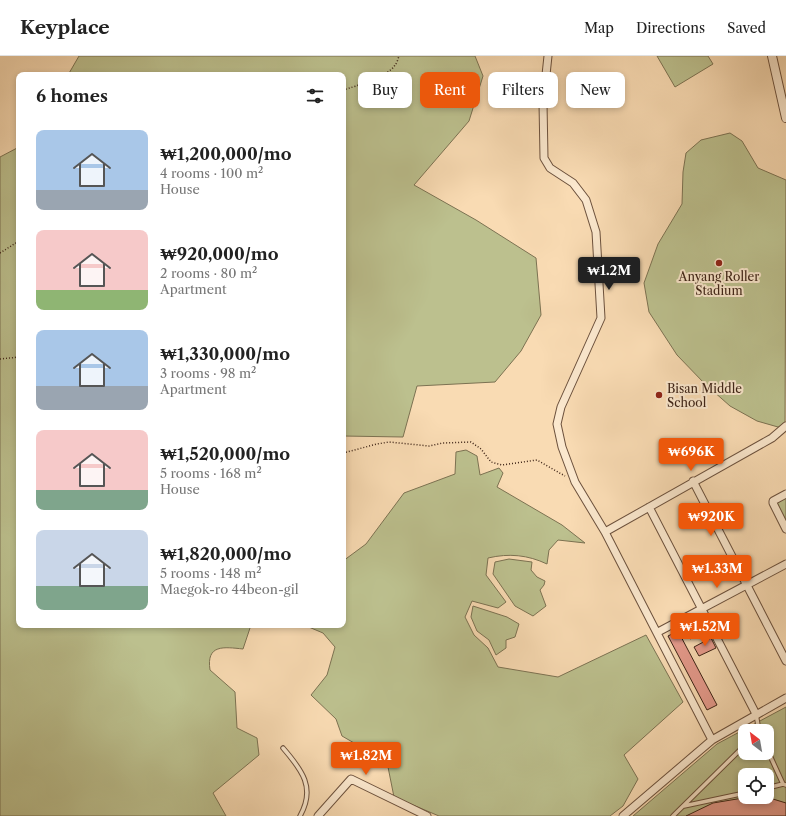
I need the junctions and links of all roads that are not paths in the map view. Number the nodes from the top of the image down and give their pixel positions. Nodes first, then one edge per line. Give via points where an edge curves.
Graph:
1 (548, 56) edge
2 (772, 56) edge
3 (783, 91) edge
4 (784, 103) edge
5 (786, 118) edge
6 (786, 426) edge
7 (693, 481) junction
8 (786, 494) edge
9 (649, 507) junction
10 (786, 530) edge
11 (605, 532) junction
12 (786, 564) edge
13 (746, 584) junction
14 (701, 609) junction
15 (658, 632) junction
16 (786, 661) edge
17 (786, 698) edge
18 (756, 714) junction
19 (758, 724) edge
20 (712, 740) junction
21 (283, 748) dead end
22 (738, 752) edge
23 (772, 760) edge
24 (785, 785) edge
25 (774, 787) edge
26 (738, 794) edge
27 (683, 807) junction
28 (300, 816) edge
29 (318, 816) edge
30 (427, 816) edge
31 (623, 816) edge
32 (673, 816) edge

1 - 11 street via 543,103 544,158 550,168 573,183 586,200 596,232 601,318 561,407 557,424 562,447 575,482
2 - 3 street
3 - 4 street
4 - 5 street
6 - 7 street via 772,438
7 - 9 street
7 - 13 street
8 - 10 street via 773,503
9 - 11 street
9 - 14 street
11 - 15 street
12 - 13 street
13 - 14 street
13 - 16 street
14 - 15 street
14 - 18 street
15 - 20 street
17 - 18 street
18 - 19 lane
18 - 20 street
20 - 31 street
21 - 28 lane via 299,766 306,785 308,797
22 - 27 lane
23 - 24 lane
24 - 25 lane
26 - 27 lane
27 - 32 lane
29 - 30 street via 351,779

